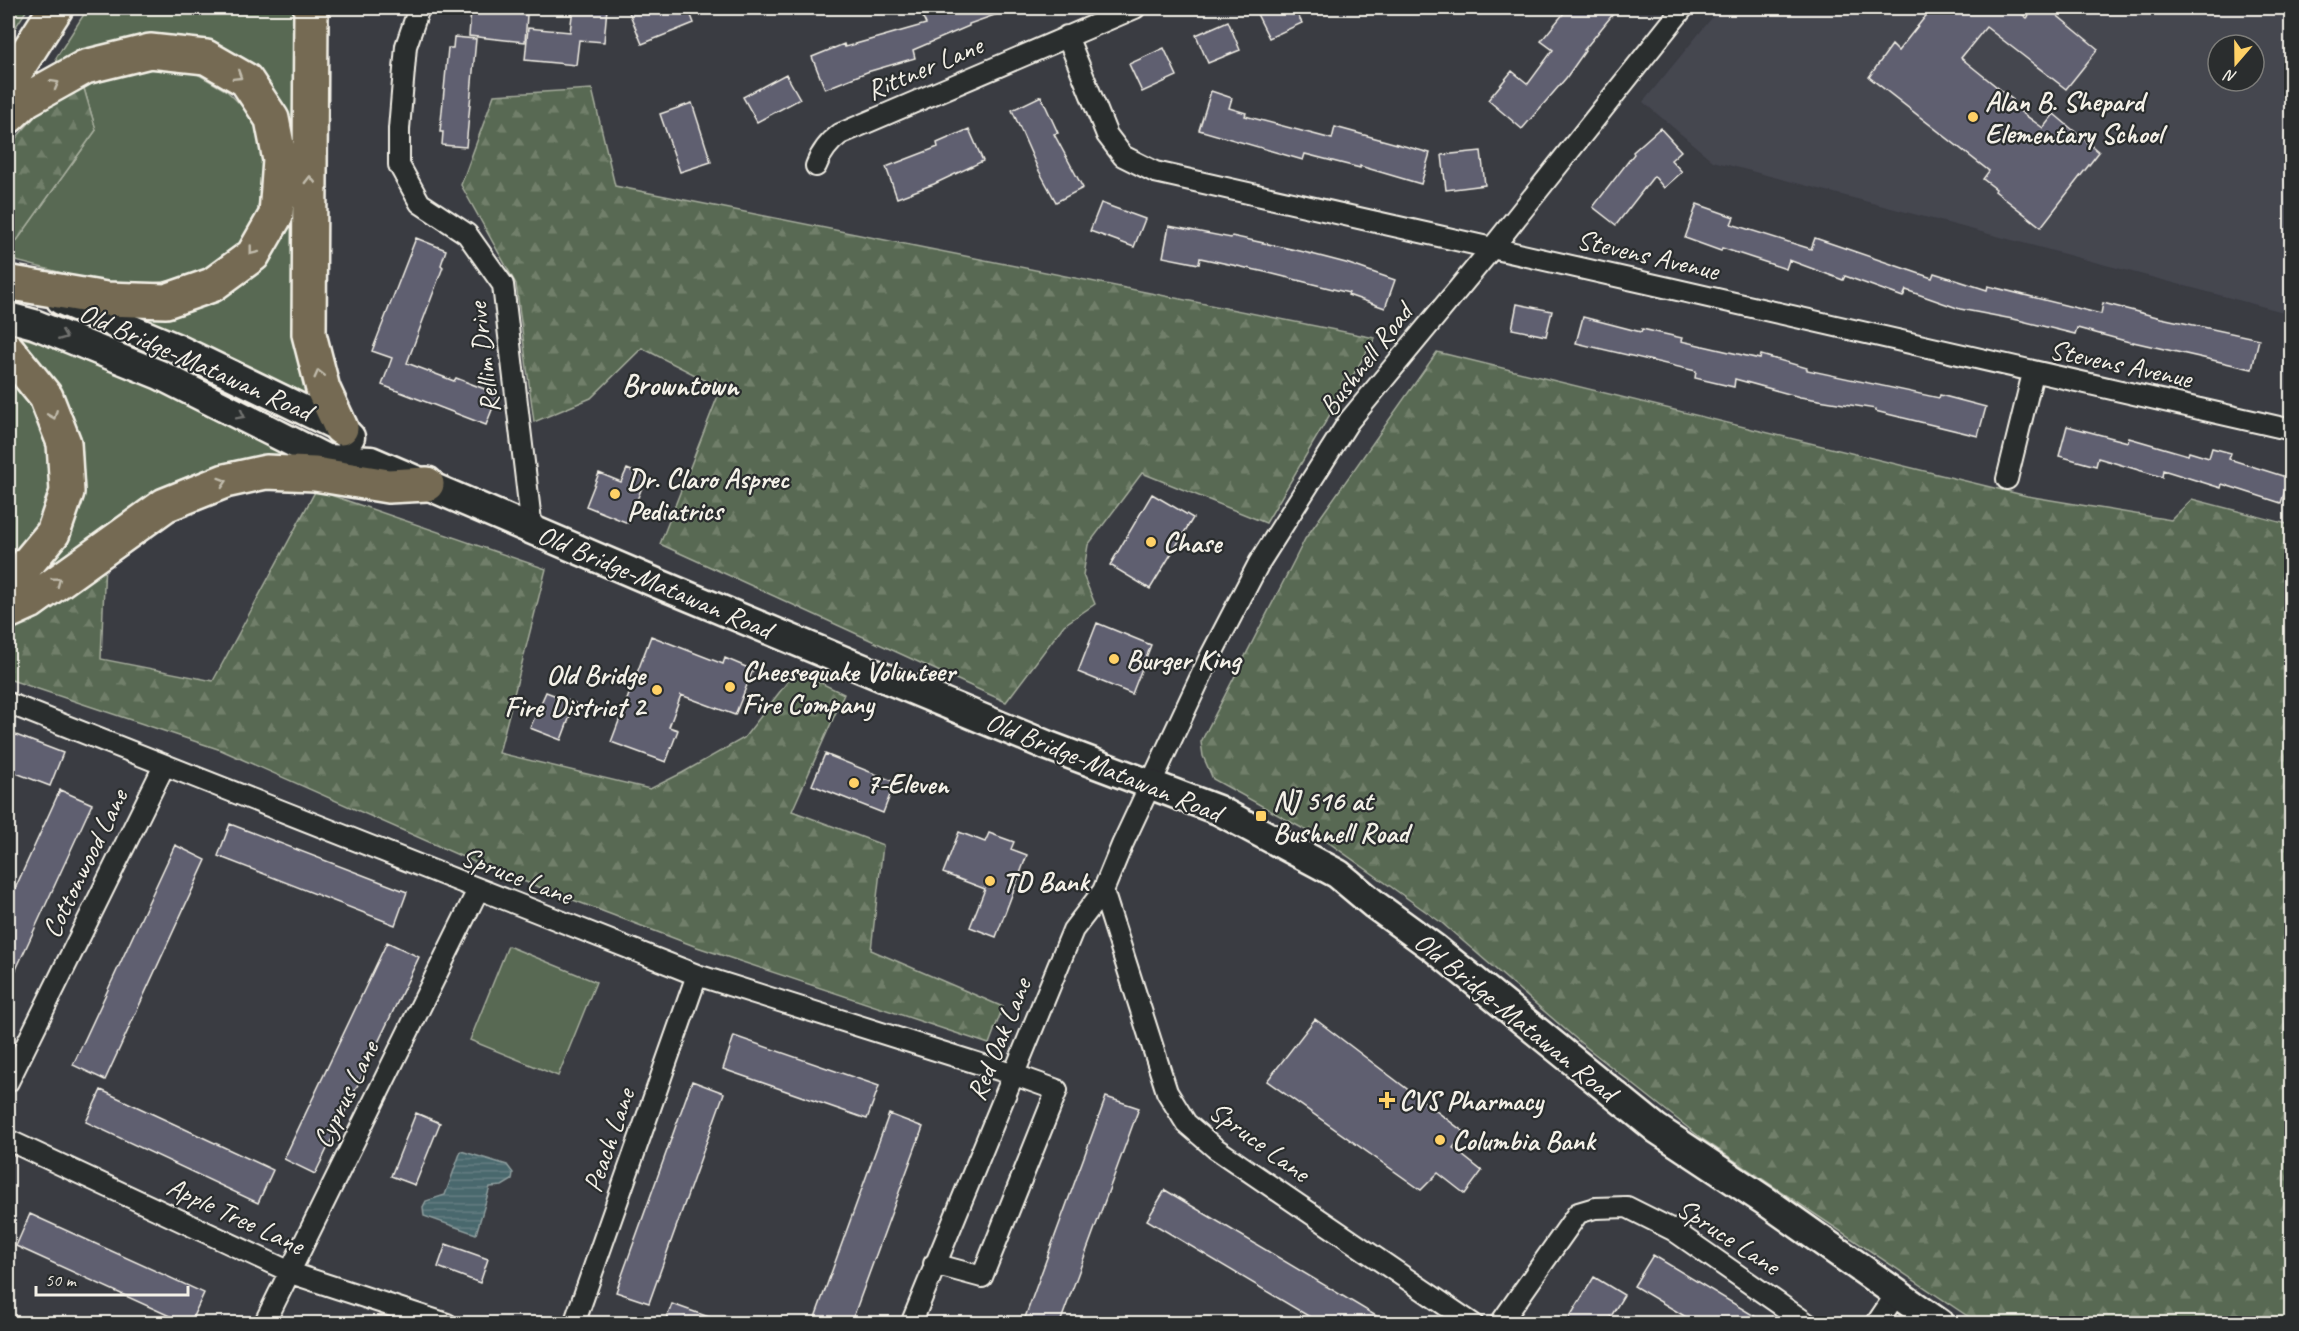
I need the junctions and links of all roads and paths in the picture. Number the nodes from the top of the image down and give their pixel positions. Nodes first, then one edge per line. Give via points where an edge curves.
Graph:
1 (56, 8) edge
2 (311, 8) edge
3 (419, 8) edge
4 (1135, 8) edge
5 (1683, 8) edge
6 (1067, 36) junction
7 (8, 83) edge
8 (8, 117) edge
9 (816, 166) dead end
10 (1494, 247) junction
11 (10, 282) edge
12 (8, 317) edge
13 (8, 350) edge
14 (2033, 373) junction
15 (341, 428) junction
16 (2292, 430) edge
17 (371, 460) junction
18 (2007, 479) dead end
19 (427, 484) junction
20 (532, 530) junction
21 (8, 580) edge
22 (8, 612) edge
23 (8, 703) edge
24 (165, 766) junction
25 (1151, 784) junction
26 (478, 890) junction
27 (1103, 891) junction
28 (697, 975) junction
29 (1015, 1075) junction
30 (8, 1083) edge
31 (8, 1140) edge
32 (934, 1264) junction
33 (290, 1272) junction
34 (1897, 1293) junction
35 (264, 1323) edge
36 (447, 1323) edge
37 (574, 1323) edge
38 (911, 1323) edge
39 (1473, 1323) edge
40 (1500, 1323) edge
41 (1808, 1323) edge
42 (1876, 1323) edge
43 (1940, 1323) edge

1 - 7 highway
15 -> 2 highway via 323,389 309,334
3 - 20 street, Rellim Drive via 406,46 399,165 420,204 467,234 503,285
4 - 6 street, Rittner Lane
5 - 10 street, Bushnell Road
6 - 9 street, Rittner Lane via 840,134 829,142
6 - 10 street, Stevens Avenue via 1107,135 1123,156 1155,172
8 -> 11 highway via 26,100 85,67 150,51 206,57 246,80 272,119 280,160 276,215 253,255 212,285 166,301 106,299
10 - 14 street, Stevens Avenue
10 - 25 street, Bushnell Road via 1349,421 1259,563
11 - 15 main road, Old Bridge-Matawan Road via 178,349
12 -> 17 main road, Old Bridge-Matawan Road via 160,375 327,459
13 -> 21 highway via 46,397 64,443 67,492 53,532 22,570
14 - 16 street, Stevens Avenue
14 - 18 street
15 - 17 main road, Old Bridge-Matawan Road
17 - 19 main road, Old Bridge-Matawan Road
19 - 20 main road, Old Bridge-Matawan Road
22 -> 19 highway via 30,602 165,505 225,481 266,472 315,474 388,486
20 - 25 main road, Old Bridge-Matawan Road via 1046,745
23 - 24 street, Spruce Lane
24 - 26 street, Spruce Lane
24 - 30 street, Cottonwood Lane
25 - 27 street, Red Oak Lane
25 - 34 main road, Old Bridge-Matawan Road via 1218,810 1338,874 1657,1129
26 - 28 street, Spruce Lane
26 - 33 street, Cyprus Lane
27 - 29 street, Red Oak Lane via 1072,930
27 - 39 street, Spruce Lane via 1167,1092 1186,1123 1215,1148
28 - 29 street, Spruce Lane
28 - 37 street, Peach Lane
29 - 32 street, Red Oak Lane
29 - 32 street, Spruce Lane via 1057,1090 982,1277
31 - 33 street, Apple Tree Lane
32 - 38 street, Red Oak Lane
33 - 35 street, Cyprus Lane
33 - 36 street, Apple Tree Lane
34 - 42 street
34 - 43 main road, Old Bridge-Matawan Road
40 - 41 street, Spruce Lane via 1578,1213 1627,1207 1673,1230

